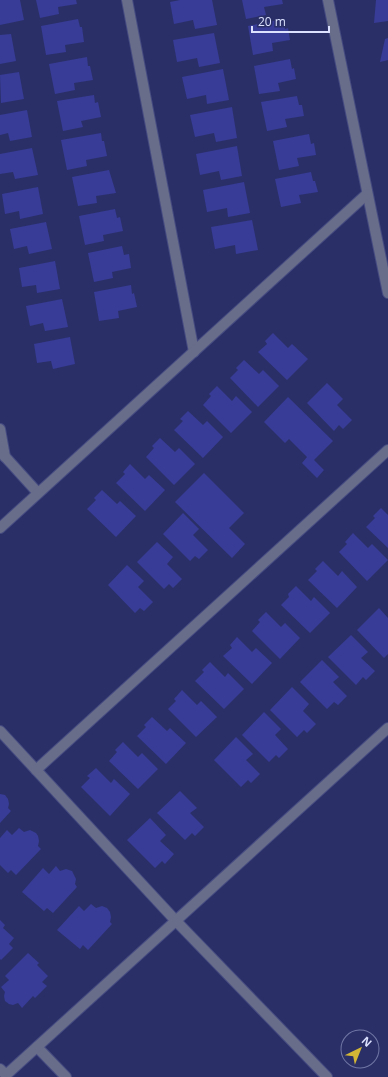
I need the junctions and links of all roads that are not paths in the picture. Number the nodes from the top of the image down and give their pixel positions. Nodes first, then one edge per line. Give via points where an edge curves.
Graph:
1 (127, 0) edge
2 (328, 0) edge
3 (367, 194) junction
4 (388, 293) edge
5 (194, 352) junction
6 (0, 429) edge
7 (388, 450) edge
8 (3, 454) edge
9 (38, 493) junction
10 (0, 528) edge
11 (388, 728) edge
12 (0, 731) edge
13 (36, 770) junction
14 (176, 921) junction
15 (37, 1047) junction
16 (0, 1068) edge
17 (66, 1077) edge
18 (327, 1077) edge

1 - 5 street
2 - 3 street
3 - 4 street
3 - 5 street
5 - 9 street
6 - 8 street
7 - 13 street
8 - 9 street
9 - 10 street
11 - 14 street
12 - 13 street
13 - 14 street
14 - 15 street
14 - 18 street
15 - 16 street via 6,1075
15 - 17 street

